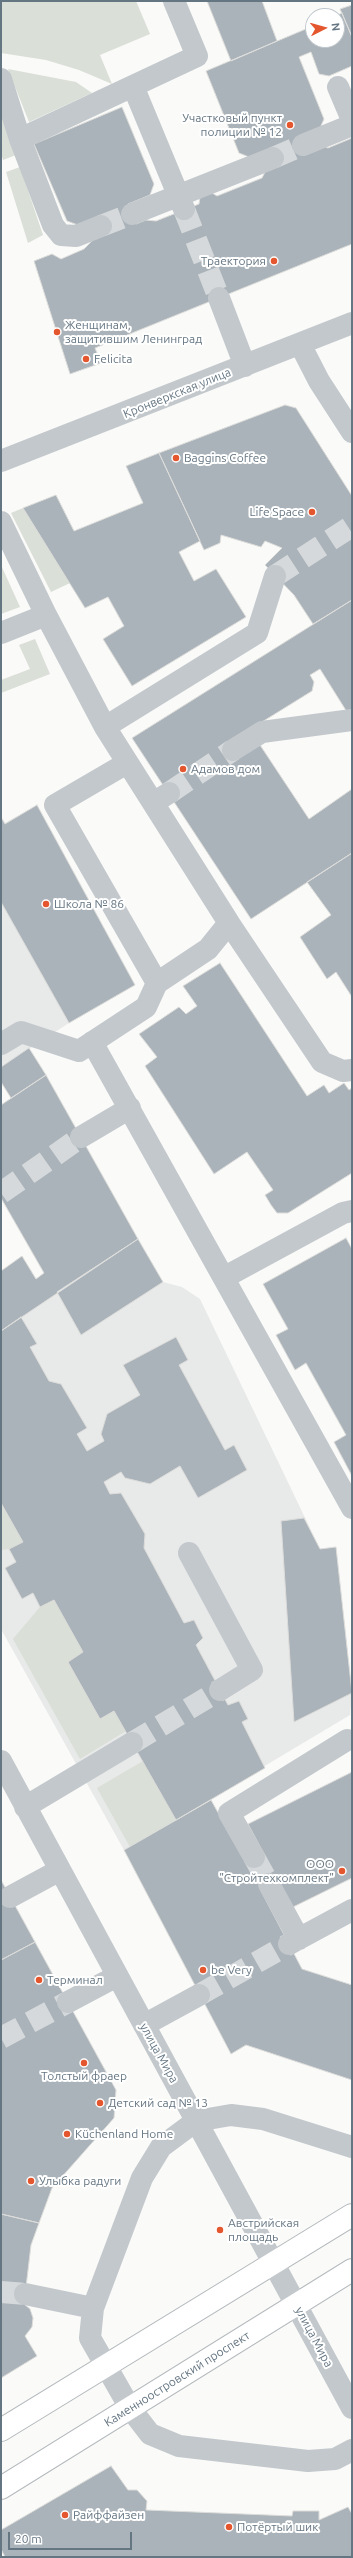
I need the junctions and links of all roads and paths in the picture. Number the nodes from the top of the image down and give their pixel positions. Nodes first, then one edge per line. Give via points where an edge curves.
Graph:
1 (174, 1) edge
2 (1, 79) edge
3 (132, 86) junction
4 (338, 87) dead end
5 (352, 120) edge
6 (352, 125) edge
7 (20, 139) junction
8 (303, 145) tunnel mouth
9 (272, 158) tunnel mouth
10 (181, 202) junction
11 (132, 214) tunnel mouth
12 (101, 226) tunnel mouth
13 (219, 298) tunnel mouth
14 (352, 323) edge
15 (300, 344) junction
16 (245, 366) junction
17 (352, 432) edge
18 (1, 461) edge
19 (1, 522) edge
20 (275, 576) tunnel mouth
21 (46, 615) junction
22 (1, 633) edge
23 (352, 720) edge
24 (105, 727) junction
25 (233, 750) tunnel mouth
26 (127, 763) junction
27 (229, 923) junction
28 (157, 983) junction
29 (92, 1042) junction
30 (1, 1044) edge
31 (352, 1070) edge
32 (130, 1108) junction
33 (81, 1137) tunnel mouth
34 (352, 1211) edge
35 (225, 1277) junction
36 (352, 1508) edge
37 (189, 1553) dead end
38 (220, 1690) tunnel mouth
39 (346, 1740) dead end
40 (132, 1743) tunnel mouth
41 (1, 1761) edge
42 (25, 1807) junction
43 (254, 1857) tunnel mouth
44 (60, 1870) junction
45 (269, 1884) tunnel mouth
46 (10, 1896) dead end
47 (352, 1910) edge
48 (117, 1976) junction
49 (199, 1995) tunnel mouth
50 (68, 2002) tunnel mouth
51 (144, 2026) junction
52 (196, 2121) junction
53 (352, 2147) edge
54 (352, 2215) edge
55 (274, 2263) junction
56 (352, 2270) edge
57 (25, 2294) tunnel mouth
58 (296, 2305) junction
59 (93, 2308) junction
60 (105, 2367) junction
61 (130, 2408) junction
62 (352, 2408) edge
63 (1, 2430) edge
64 (352, 2450) edge
65 (1, 2488) edge

1 - 3 street via 197,56
2 - 7 street
3 - 7 street
3 - 10 street
4 - 5 street
6 - 8 street
7 - 12 street via 53,226 61,235 76,236
9 - 10 street
10 - 11 street
13 - 16 street
14 - 15 street, Кронверкская улица
15 - 16 street, Кронверкская улица
15 - 17 street via 319,381
16 - 18 street, Кронверкская улица
19 - 21 street
20 - 24 street via 257,633
21 - 22 street
21 - 24 street
23 - 25 street via 262,732
24 - 26 street
26 - 27 street via 161,798
26 - 28 street via 55,805
27 - 28 street via 208,949
27 - 31 street via 322,1062 343,1071
28 - 29 street via 146,1007
29 - 30 street via 79,1051 21,1032
29 - 32 street
32 - 33 street
32 - 35 street
34 - 35 street via 342,1213
35 - 36 street
37 - 38 street via 252,1670
39 - 43 street via 229,1813
40 - 42 street
41 - 42 street, улица Мира
42 - 44 street, улица Мира
44 - 46 street
44 - 48 street, улица Мира
45 - 47 street via 294,1942
48 - 50 street
48 - 51 street, улица Мира
49 - 51 street
51 - 52 street, улица Мира
52 - 53 street via 230,2115 263,2119
52 - 55 street, улица Мира
52 - 59 street via 161,2147 142,2178
54 - 55 main road
55 - 58 street, улица Мира
55 - 60 main road
56 - 58 main road, Каменноостровский проспект
57 - 59 street
58 - 61 main road, Каменноостровский проспект
58 - 62 street, улица Мира
59 - 60 street via 90,2338
60 - 61 street
60 - 63 main road
61 - 64 street via 150,2434 179,2446 308,2461 335,2459
61 - 65 main road, Каменноостровский проспект

